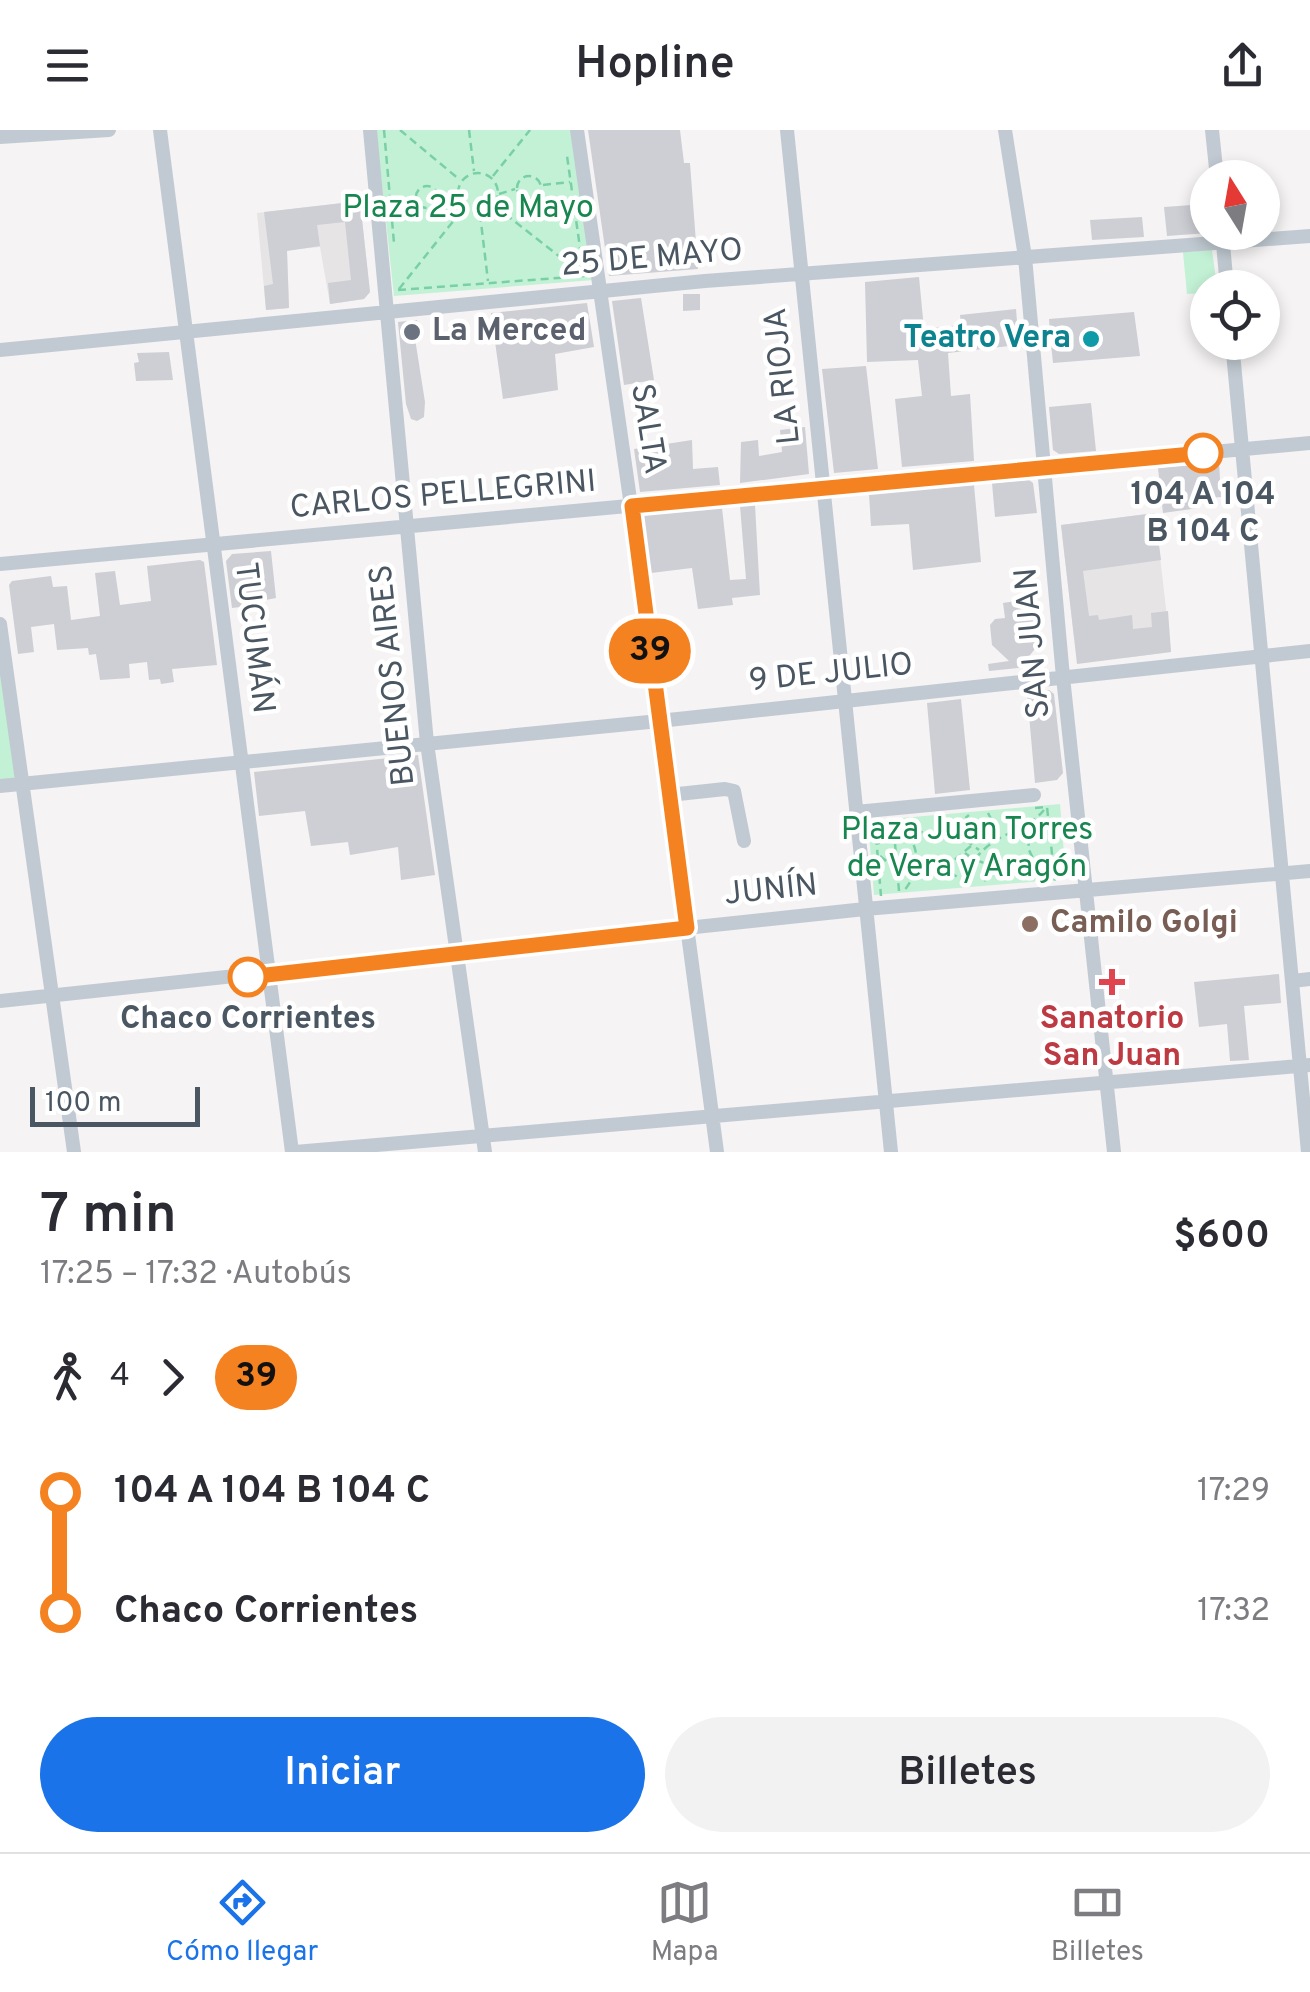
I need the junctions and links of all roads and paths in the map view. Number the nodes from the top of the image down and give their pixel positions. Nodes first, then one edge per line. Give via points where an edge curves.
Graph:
1 (109, 130) edge
2 (160, 130) edge
3 (370, 130) edge
4 (384, 130) edge
5 (400, 130) edge
6 (469, 130) edge
7 (530, 130) edge
8 (577, 130) edge
9 (787, 130) edge
10 (1006, 130) edge
11 (1212, 130) edge
12 (0, 137) edge
13 (566, 148) dead end
14 (1215, 160) edge
15 (474, 172) junction
16 (492, 178) junction
17 (462, 180) junction
18 (570, 182) junction
19 (542, 186) junction
20 (516, 188) junction
21 (498, 194) junction
22 (439, 196) junction
23 (458, 197) junction
24 (416, 200) junction
25 (391, 201) junction
26 (494, 206) junction
27 (464, 208) junction
28 (480, 213) junction
29 (1310, 236) edge
30 (1280, 237) edge
31 (1190, 241) edge
32 (395, 255) dead end
33 (1025, 257) junction
34 (396, 272) dead end
35 (800, 274) junction
36 (584, 276) junction
37 (488, 284) junction
38 (398, 290) junction
39 (598, 292) junction
40 (387, 312) junction
41 (186, 332) junction
42 (0, 350) edge
43 (1234, 360) edge
44 (1310, 442) edge
45 (1242, 449) junction
46 (1046, 468) junction
47 (824, 489) junction
48 (632, 506) junction
49 (406, 527) junction
50 (213, 546) junction
51 (0, 564) edge
52 (0, 624) edge
53 (1310, 651) edge
54 (1261, 656) junction
55 (1064, 677) junction
56 (846, 699) junction
57 (659, 721) junction
58 (427, 743) junction
59 (242, 763) junction
60 (21, 784) junction
61 (0, 786) edge
62 (669, 795) junction
63 (1030, 802) joint
64 (1047, 808) junction
65 (856, 812) junction
66 (987, 812) dead end
67 (951, 815) dead end
68 (912, 818) dead end
69 (1036, 820) junction
70 (895, 821) junction
71 (875, 822) dead end
72 (893, 828) junction
73 (985, 830) dead end
74 (975, 831) dead end
75 (939, 836) junction
76 (1000, 836) junction
77 (744, 841) dead end
78 (877, 845) junction
79 (972, 845) junction
80 (981, 851) junction
81 (965, 852) junction
82 (878, 854) junction
83 (974, 860) junction
84 (1002, 867) junction
85 (944, 868) junction
86 (898, 871) junction
87 (1310, 871) edge
88 (1282, 874) junction
89 (1042, 876) junction
90 (913, 880) junction
91 (984, 881) dead end
92 (966, 882) dead end
93 (1089, 892) junction
94 (882, 907) junction
95 (865, 908) junction
96 (687, 928) junction
97 (456, 953) junction
98 (268, 975) junction
99 (1310, 979) edge
100 (1292, 981) junction
101 (52, 996) junction
102 (0, 1001) edge
103 (1305, 1065) edge
104 (1108, 1085) junction
105 (886, 1102) junction
106 (713, 1116) junction
107 (484, 1144) edge
108 (74, 1152) edge
109 (294, 1152) edge
110 (718, 1152) edge
111 (891, 1152) edge
112 (1114, 1152) edge
113 (1308, 1152) edge

1 - 12 street
2 - 41 street, TUCUMÁN
3 - 40 street, BUENOS AIRES
4 - 25 path
5 - 17 path
6 - 15 path
7 - 16 path
8 - 39 street, SALTA
9 - 35 street, LA RIOJA
10 - 33 street, SAN JUAN
11 - 14 street
13 - 18 path
15 - 16 path
15 - 17 path
16 - 21 path
17 - 23 path
18 - 19 path
18 - 36 path
19 - 20 path via 526,176
19 - 20 path via 530,200
20 - 21 path
21 - 26 path
22 - 23 path
22 - 24 path via 431,208
22 - 24 path via 426,186
23 - 27 path
24 - 25 path
25 - 32 path
26 - 28 path
26 - 36 path
27 - 28 path
27 - 38 path
28 - 37 path
29 - 30 street, 25 DE MAYO
31 - 33 street, 25 DE MAYO
33 - 35 street, 25 DE MAYO
33 - 46 street, SAN JUAN
34 - 38 path
35 - 39 street, 25 DE MAYO
35 - 47 street, LA RIOJA
36 - 37 path
37 - 38 path
39 - 40 street, 25 DE MAYO
39 - 48 street, SALTA
40 - 41 street, 25 DE MAYO
40 - 49 street, BUENOS AIRES
41 - 42 street, 25 DE MAYO
41 - 50 street, TUCUMÁN
43 - 45 street
44 - 45 street, CARLOS PELLEGRINI
45 - 46 street, CARLOS PELLEGRINI
45 - 54 street
46 - 47 street, CARLOS PELLEGRINI
46 - 55 street, SAN JUAN
47 - 48 street, CARLOS PELLEGRINI
47 - 56 street, LA RIOJA
48 - 49 street, CARLOS PELLEGRINI
48 - 57 street, SALTA
49 - 50 street, CARLOS PELLEGRINI
49 - 58 street, BUENOS AIRES
50 - 51 street, CARLOS PELLEGRINI
50 - 59 street, TUCUMÁN
52 - 60 street
53 - 54 street, 9 DE JULIO
54 - 55 street, 9 DE JULIO
54 - 88 street
55 - 56 street, 9 DE JULIO
55 - 93 street, SAN JUAN
56 - 57 street, 9 DE JULIO
56 - 65 street, LA RIOJA
57 - 58 street, 9 DE JULIO
57 - 62 street, SALTA
58 - 59 street, 9 DE JULIO
58 - 97 street, BUENOS AIRES
59 - 60 street, 9 DE JULIO
59 - 98 street, TUCUMÁN
60 - 61 street, 9 DE JULIO
60 - 101 street
62 - 77 street via 734,791
62 - 96 street, SALTA
63 - 64 path
63 - 65 street
64 - 69 path
64 - 89 path via 1055,886
65 - 95 street, LA RIOJA
66 - 76 path
67 - 75 path via 970,814
68 - 70 path
69 - 76 path
69 - 89 path via 1028,848
70 - 72 path
70 - 75 path
70 - 90 path via 916,846
71 - 78 path
72 - 78 path
72 - 86 path
73 - 76 path
74 - 79 path
75 - 79 path
76 - 80 path
78 - 82 path
79 - 80 path
79 - 81 path
80 - 83 path
81 - 83 path
81 - 85 path
82 - 86 path
82 - 94 path
83 - 84 path
84 - 89 path
84 - 91 path
85 - 90 path
85 - 92 path
86 - 90 path via 899,897
87 - 88 street, JUNÍN
88 - 93 street, JUNÍN
88 - 100 street
93 - 94 street, JUNÍN
93 - 104 street, SAN JUAN
94 - 95 street, JUNÍN
95 - 96 street, JUNÍN
95 - 105 street, LA RIOJA
96 - 97 street, JUNÍN
96 - 106 street, SALTA
97 - 98 street, JUNÍN
97 - 107 street, BUENOS AIRES
98 - 101 street, JUNÍN
98 - 109 street, TUCUMÁN
99 - 100 street
100 - 103 street
101 - 102 street, JUNÍN
101 - 108 street
103 - 104 street
103 - 113 street
104 - 105 street
104 - 112 street, SAN JUAN
105 - 106 street
105 - 111 street, LA RIOJA
106 - 107 street
106 - 110 street, SALTA
107 - 109 street

